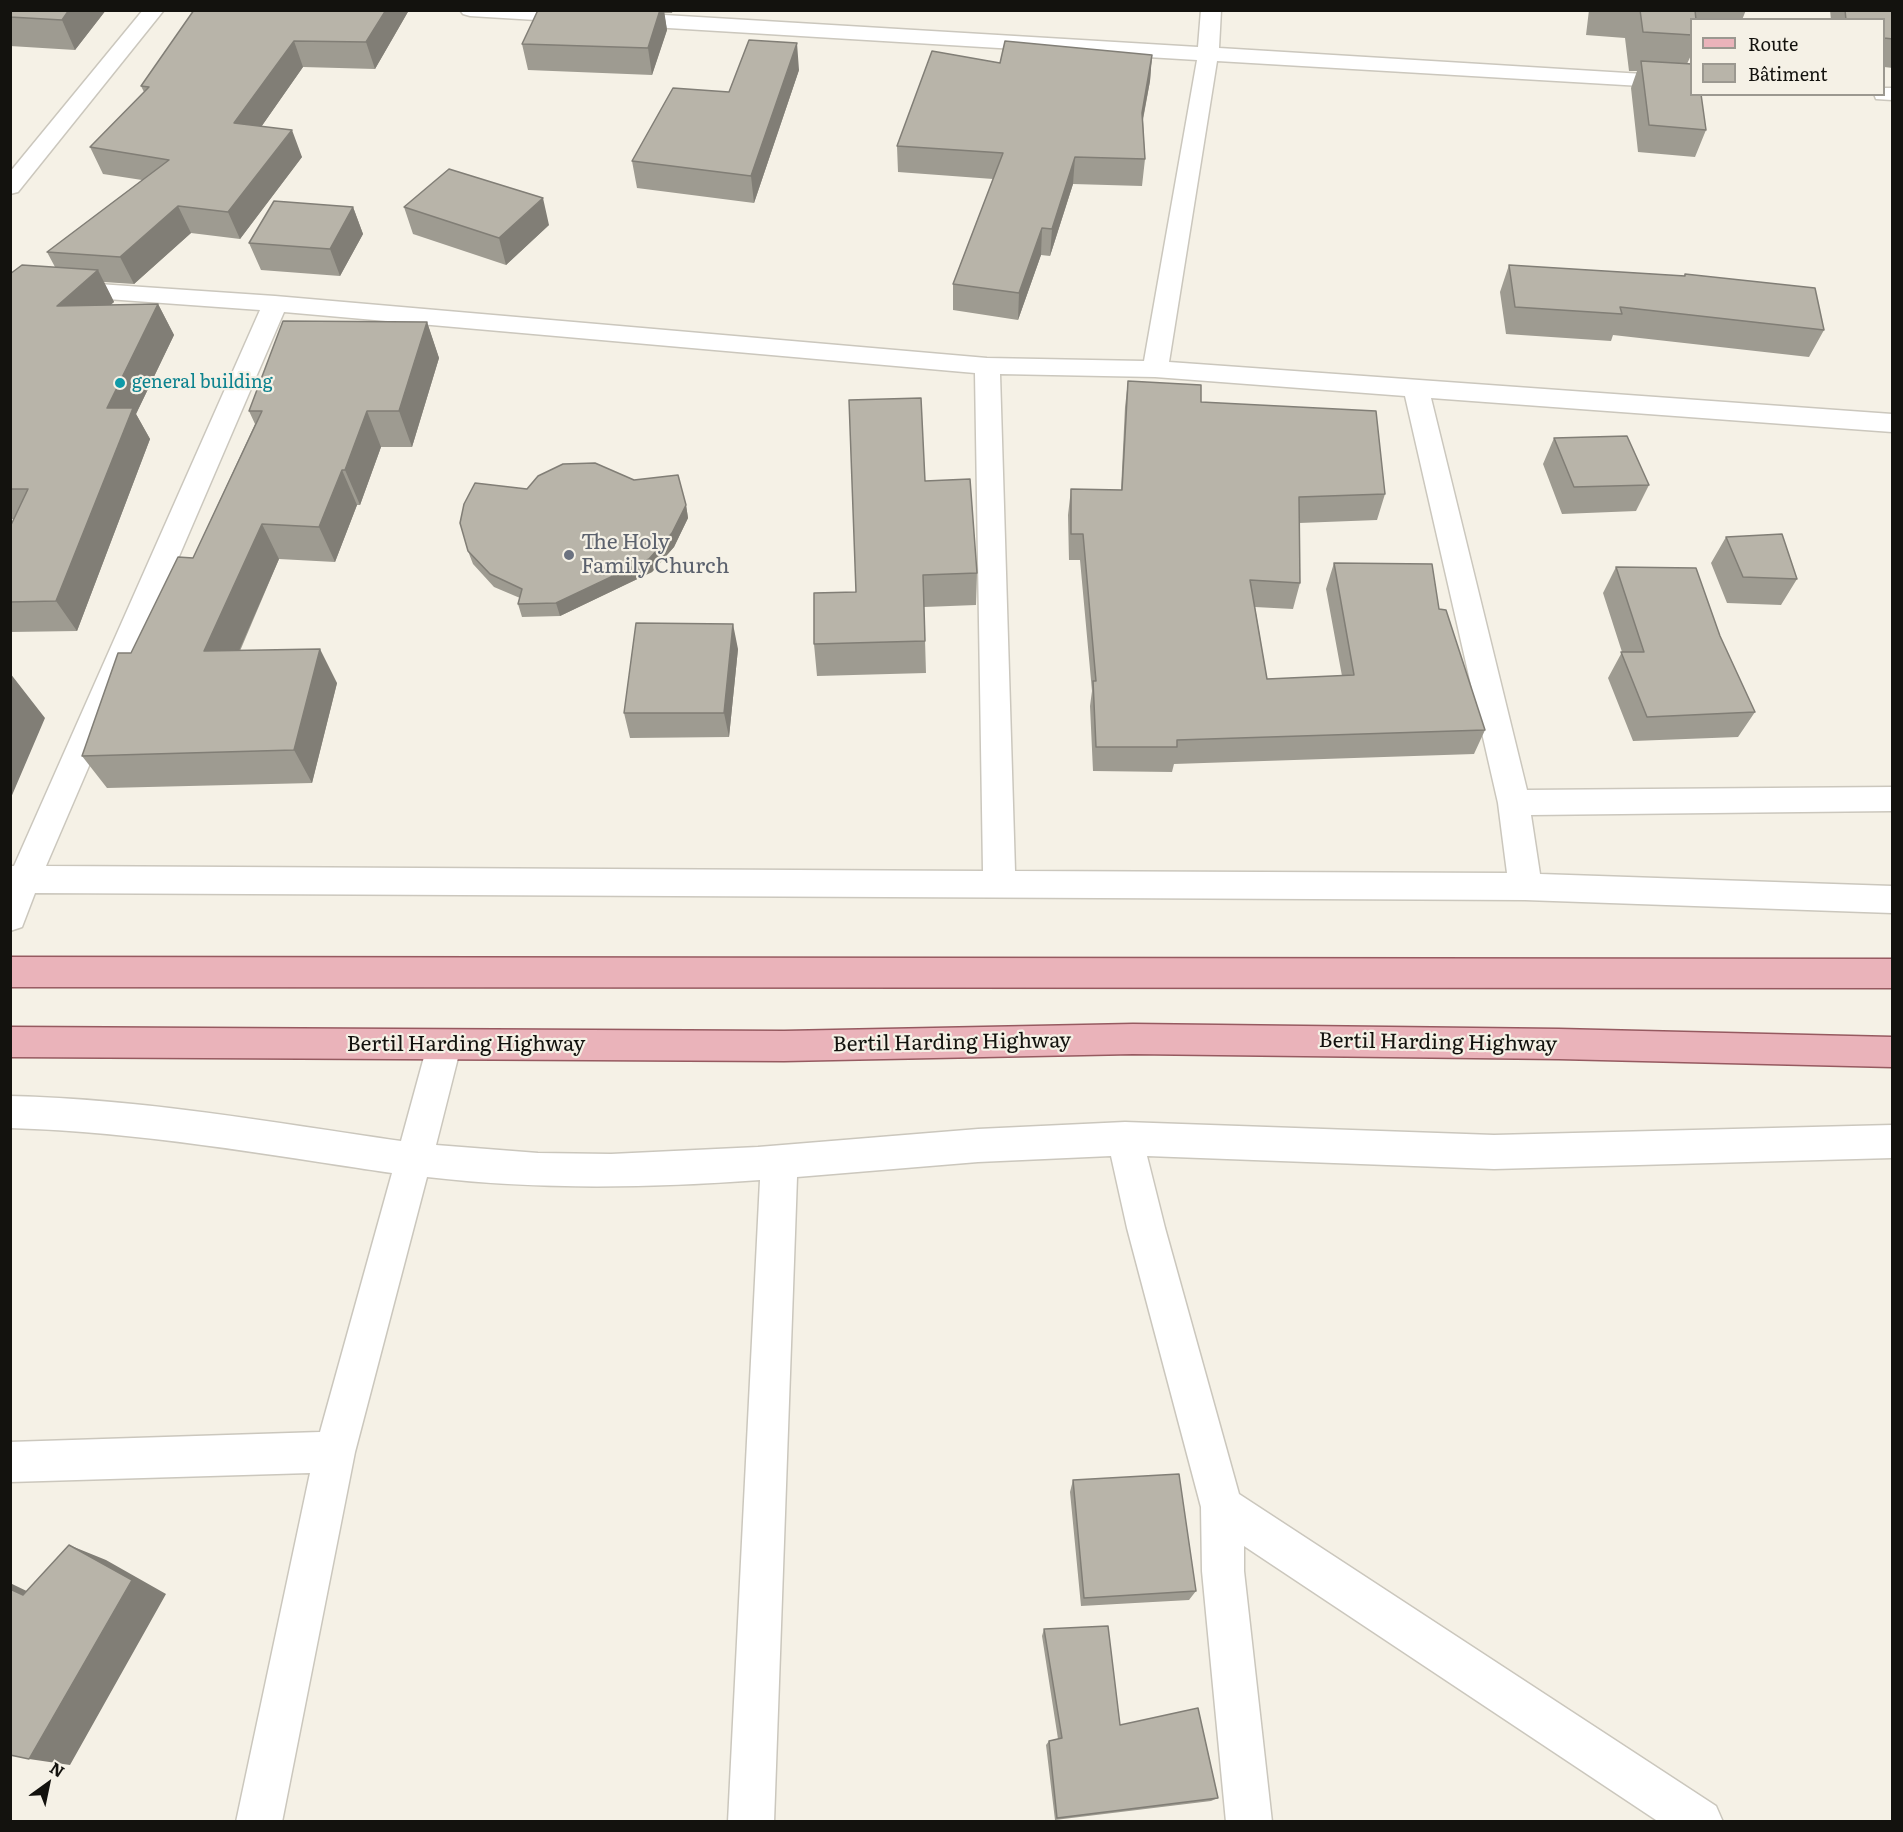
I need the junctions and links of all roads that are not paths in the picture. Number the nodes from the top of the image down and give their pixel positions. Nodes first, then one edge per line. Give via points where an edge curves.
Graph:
1 (154, 10) edge
2 (470, 10) edge
3 (1211, 10) edge
4 (1208, 54) junction
5 (1690, 82) edge
6 (10, 188) edge
7 (10, 285) edge
8 (275, 304) junction
9 (987, 366) junction
10 (1155, 369) junction
11 (1416, 388) junction
12 (1892, 423) edge
13 (1893, 799) edge
14 (1514, 803) junction
15 (17, 879) edge
16 (999, 884) junction
17 (1525, 886) junction
18 (1893, 900) edge
19 (10, 917) edge
20 (10, 972) edge
21 (1893, 974) edge
22 (10, 1042) edge
23 (444, 1046) junction
24 (1893, 1052) edge
25 (10, 1112) edge
26 (1125, 1139) junction
27 (1893, 1141) edge
28 (414, 1160) junction
29 (779, 1160) junction
30 (335, 1452) junction
31 (10, 1462) edge
32 (1222, 1507) junction
33 (259, 1821) edge
34 (750, 1821) edge
35 (1249, 1821) edge
36 (1700, 1821) edge

1 - 6 street
2 - 4 street
3 - 4 street
4 - 5 street
4 - 10 street
7 - 8 street
8 - 9 street
8 - 15 street
9 - 10 street
9 - 16 street
10 - 11 street
11 - 12 street
11 - 14 street
13 - 14 street
14 - 17 street
15 - 16 street
15 - 19 street
16 - 17 street
17 - 18 street
20 - 21 main road
22 - 23 main road, Bertil Harding Highway
23 - 24 main road, Bertil Harding Highway via 784,1046 1133,1039
23 - 28 street
25 - 28 street via 130,1116
26 - 27 street via 1495,1152
26 - 29 street
26 - 32 street
28 - 29 street via 537,1170 660,1170
28 - 30 street
29 - 34 street
30 - 31 street
30 - 33 street
32 - 35 street via 1223,1571
32 - 36 street

